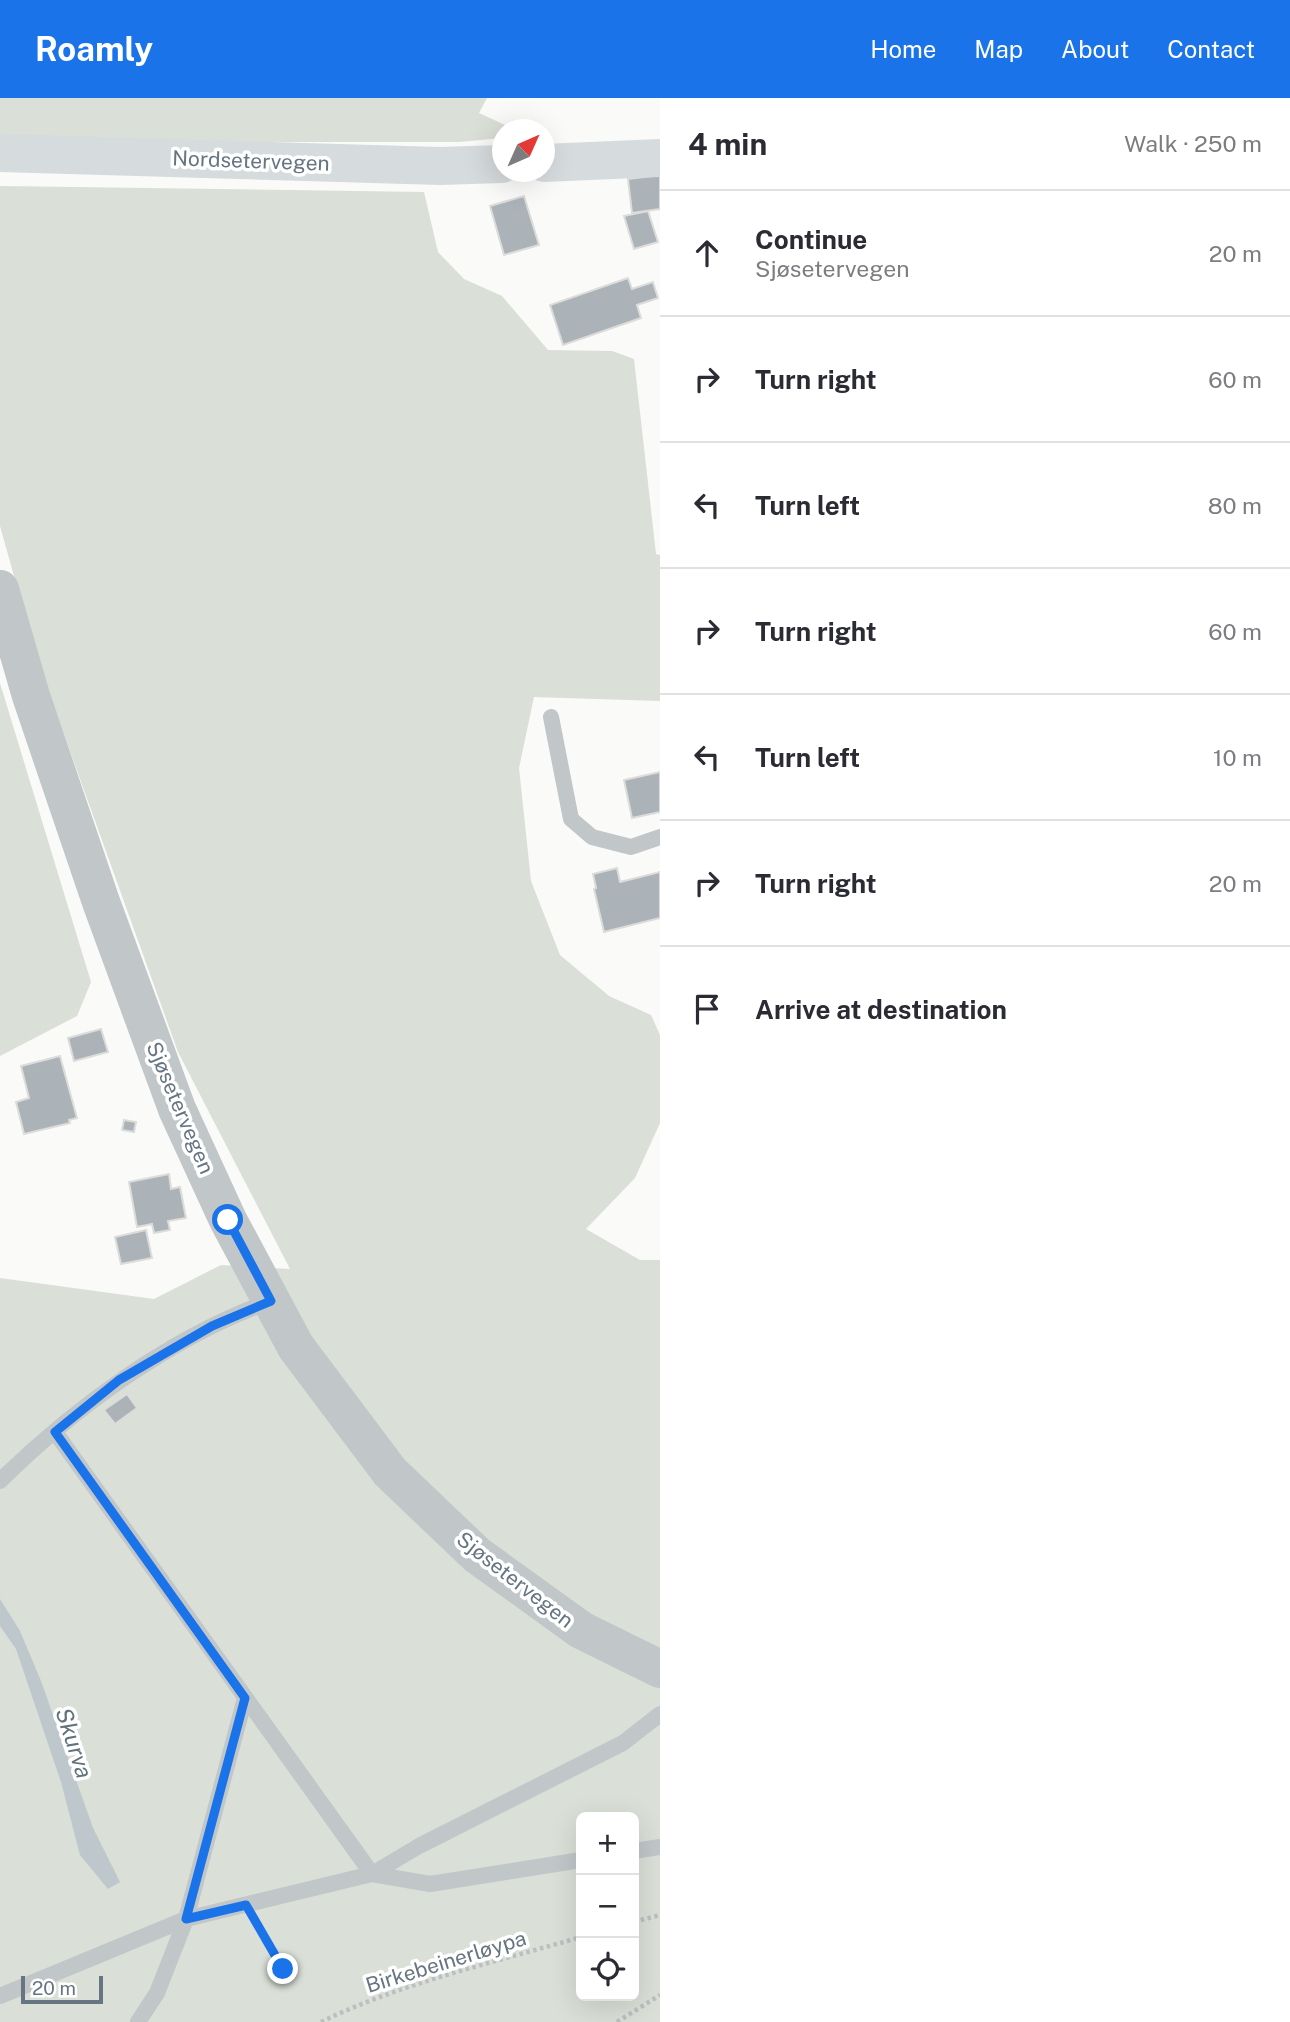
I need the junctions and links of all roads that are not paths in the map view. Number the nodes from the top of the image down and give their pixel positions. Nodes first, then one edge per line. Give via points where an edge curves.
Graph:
1 (0, 153) edge
2 (660, 158) edge
3 (555, 163) edge
4 (492, 164) edge
5 (0, 589) edge
6 (551, 717) dead end
7 (660, 837) edge
8 (271, 1301) junction
9 (55, 1432) junction
10 (3, 1471) edge
11 (660, 1670) edge
12 (245, 1698) junction
13 (660, 1714) edge
14 (660, 1847) edge
15 (639, 1850) edge
16 (576, 1861) edge
17 (372, 1874) junction
18 (186, 1919) junction
19 (0, 1996) edge
20 (138, 2022) edge

1 - 4 main road, Nordsetervegen
2 - 3 main road
5 - 8 street, Sjøsetervegen via 101,902 177,1109
6 - 7 lane via 572,819 592,837 631,847
8 - 9 lane via 212,1326 119,1380
8 - 11 street, Sjøsetervegen via 296,1347 390,1472 467,1546 581,1630
9 - 10 lane
9 - 12 lane
12 - 17 lane
12 - 18 lane
13 - 17 lane via 624,1743
14 - 15 lane
16 - 17 lane via 430,1884
17 - 18 lane
18 - 19 lane
18 - 20 lane via 157,1993

